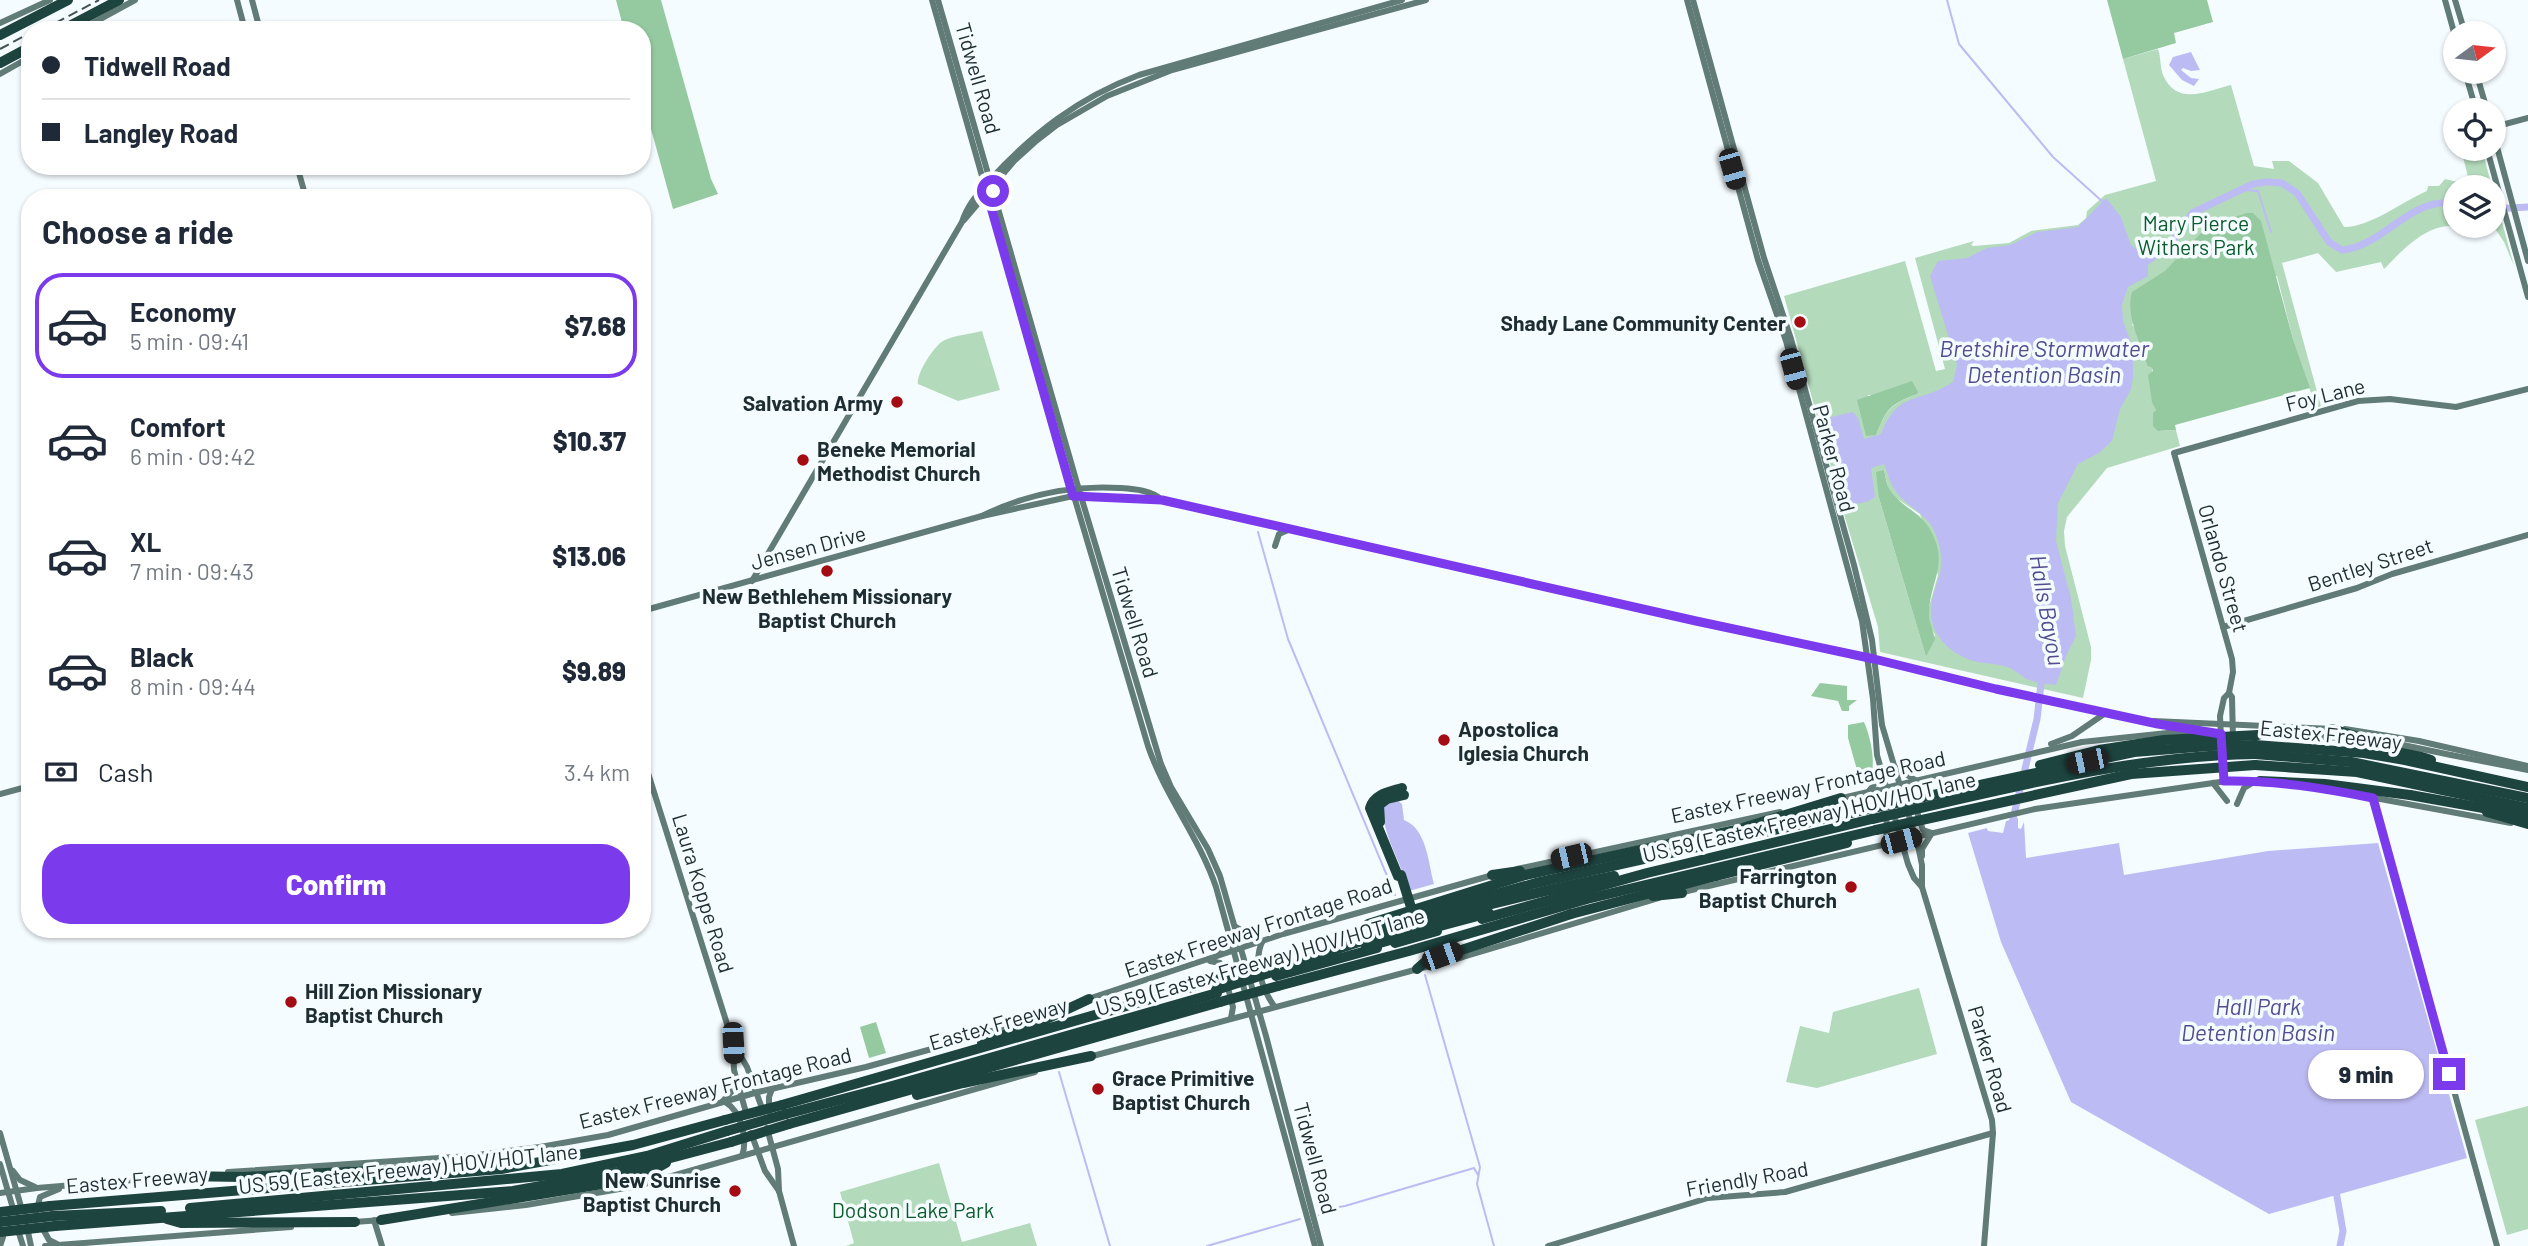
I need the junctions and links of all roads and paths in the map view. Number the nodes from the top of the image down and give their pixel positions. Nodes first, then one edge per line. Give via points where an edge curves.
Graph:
1 (50, 0) edge
2 (119, 0) edge
3 (135, 0) edge
4 (237, 0) edge
5 (251, 0) edge
6 (932, 0) edge
7 (938, 0) edge
8 (1402, 0) edge
9 (1426, 0) edge
10 (1687, 0) edge
11 (1693, 0) edge
12 (2445, 0) edge
13 (2455, 0) edge
14 (66, 1) edge
15 (1366, 13) junction
16 (940, 14) junction
17 (25, 21) edge
18 (79, 21) edge
19 (96, 21) edge
20 (243, 21) edge
21 (257, 21) edge
22 (2451, 21) edge
23 (2461, 21) edge
24 (0, 23) edge
25 (21, 23) edge
26 (0, 33) edge
27 (1701, 39) junction
28 (21, 52) edge
29 (21, 62) edge
30 (0, 63) edge
31 (0, 74) edge
32 (2528, 118) edge
33 (2506, 124) edge
34 (2490, 161) edge
35 (2501, 161) edge
36 (988, 186) junction
37 (2528, 261) edge
38 (2528, 297) edge
39 (2528, 389) edge
40 (2174, 453) joint
41 (1076, 492) junction
42 (1290, 530) junction
43 (2528, 535) edge
44 (1275, 546) dead end
45 (764, 559) junction
46 (773, 575) junction
47 (752, 581) junction
48 (651, 609) edge
49 (2223, 627) junction
50 (1871, 658) junction
51 (1136, 694) junction
52 (2229, 694) junction
53 (2086, 708) junction
54 (2107, 712) junction
55 (2151, 721) junction
56 (2220, 724) junction
57 (1878, 725) junction
58 (2088, 725) junction
59 (2233, 725) junction
60 (2332, 729) junction
61 (2221, 734) junction
62 (2059, 744) junction
63 (2255, 745) junction
64 (1893, 764) junction
65 (1879, 768) junction
66 (2528, 768) edge
67 (2385, 777) junction
68 (2492, 780) junction
69 (1917, 781) junction
70 (2224, 781) junction
71 (2234, 781) junction
72 (2258, 781) junction
73 (651, 783) edge
74 (2213, 783) junction
75 (1900, 785) junction
76 (2528, 787) edge
77 (21, 788) edge
78 (1885, 788) junction
79 (1403, 791) dead end
80 (1869, 792) junction
81 (0, 794) edge
82 (1841, 798) junction
83 (2373, 798) junction
84 (2528, 798) edge
85 (2227, 801) dead end
86 (2237, 804) dead end
87 (2462, 804) junction
88 (2528, 807) edge
89 (1870, 814) junction
90 (2528, 816) edge
91 (2528, 825) edge
92 (1932, 833) junction
93 (1861, 834) junction
94 (1916, 837) junction
95 (1901, 841) junction
96 (1885, 846) junction
97 (1663, 856) junction
98 (1694, 861) junction
99 (1922, 861) junction
100 (1635, 872) junction
101 (1647, 873) junction
102 (1492, 875) junction
103 (1922, 887) junction
104 (1682, 893) junction
105 (1587, 900) junction
106 (1489, 911) junction
107 (1413, 920) junction
108 (1236, 928) junction
109 (1228, 937) junction
110 (1342, 938) junction
111 (1262, 942) junction
112 (1242, 948) junction
113 (1233, 951) junction
114 (1211, 959) junction
115 (1417, 969) junction
116 (1275, 974) junction
117 (1217, 992) junction
118 (1089, 999) junction
119 (1274, 1006) junction
120 (1259, 1011) junction
121 (1250, 1013) junction
122 (1140, 1015) joint
123 (1231, 1018) junction
124 (733, 1043) junction
125 (970, 1051) junction
126 (1091, 1056) junction
127 (734, 1070) junction
128 (772, 1088) junction
129 (758, 1092) junction
130 (741, 1097) junction
131 (879, 1099) junction
132 (722, 1102) junction
133 (784, 1109) junction
134 (726, 1126) junction
135 (0, 1133) edge
136 (1993, 1133) junction
137 (1293, 1137) junction
138 (1284, 1139) junction
139 (791, 1140) junction
140 (772, 1147) junction
141 (2, 1148) edge
142 (757, 1152) junction
143 (742, 1156) junction
144 (675, 1157) junction
145 (763, 1165) junction
146 (0, 1166) edge
147 (10, 1167) junction
148 (467, 1172) junction
149 (181, 1176) junction
150 (68, 1186) junction
151 (37, 1188) junction
152 (17, 1191) junction
153 (779, 1191) junction
154 (4, 1193) edge
155 (0, 1212) edge
156 (53, 1216) junction
157 (160, 1217) junction
158 (377, 1220) junction
159 (355, 1222) junction
160 (0, 1224) edge
161 (0, 1232) edge
162 (64, 1245) edge
163 (1318, 1245) edge
164 (0, 1246) edge
165 (23, 1246) edge
166 (31, 1246) edge
167 (47, 1246) edge
168 (382, 1246) edge
169 (794, 1246) edge
170 (1548, 1246) edge
171 (1984, 1246) edge
172 (2497, 1246) edge

1 - 24 main road
2 - 18 highway
3 - 19 main road
4 - 20 main road
5 - 21 main road
6 - 16 main road, Tidwell Road
7 - 16 main road, Tidwell Road
8 - 15 main road
9 - 15 main road
10 - 27 main road, Parker Road
11 - 27 main road, Parker Road
12 - 22 main road
13 - 23 main road
14 - 17 highway
15 - 36 main road via 1130,78 1053,120
16 - 36 main road, Tidwell Road
25 - 26 highway
27 - 50 main road, Parker Road via 1869,622
28 - 30 highway
29 - 31 main road
32 - 33 main road
34 - 38 main road
35 - 37 main road
36 - 41 main road, Tidwell Road
36 - 45 main road via 962,222
39 - 40 main road, Foy Lane via 2456,407 2390,399 2358,401
40 - 49 main road, Orlando Street
41 - 42 main road, Jensen Drive via 1095,486 1137,490
41 - 46 main road, Jensen Drive
41 - 51 main road, Tidwell Road
42 - 44 main road via 1279,534
42 - 50 main road, Jensen Drive
43 - 49 main road, Bentley Street
45 - 46 main road
45 - 47 main road
46 - 47 main road, Jensen Drive
47 - 48 main road, Jensen Drive
49 - 52 main road, Orlando Street via 2233,666
50 - 53 main road, Jensen Drive
50 - 57 main road, Parker Road
51 - 108 main road, Tidwell Road via 1171,787 1220,876
51 - 109 main road, Tidwell Road via 1156,770 1210,870
52 - 56 main road, Orlando Street via 2224,698
52 - 59 main road, Orlando Street
53 - 54 main road, Jensen Drive
53 - 58 main road via 2091,718
54 - 55 main road, Jensen Drive
54 - 58 main road
55 - 56 main road, Jensen Drive
55 - 61 main road, Jensen Drive
56 - 59 main road, Jensen Drive
56 - 61 main road
57 - 64 main road, Parker Road
57 - 65 main road, Parker Road
58 - 62 main road
59 - 63 main road, Jensen Drive
59 - 71 main road, Orlando Street
60 - 63 main road, Jensen Drive
60 - 66 main road, Jensen Drive via 2416,740
60 - 68 highway
61 - 70 main road
62 - 63 main road, Eastex Freeway Frontage Road, bridge via 2177,732
62 - 69 main road, Eastex Freeway Frontage Road
63 - 66 main road, Eastex Freeway Frontage Road, bridge via 2351,738
63 - 67 highway, Eastex Freeway
63 - 68 highway, Eastex Freeway via 2364,753
63 - 72 main road via 2245,731 2244,765
63 - 84 highway, US 59 (Eastex Freeway) HOV/HOT lane
63 - 89 highway, US 59 (Eastex Freeway) HOV/HOT lane, bridge
63 - 89 highway, Eastex Freeway, bridge via 2134,752 1979,784
63 - 93 highway, Eastex Freeway, bridge
64 - 69 main road
64 - 75 main road, Parker Road
65 - 78 main road, Parker Road
65 - 80 main road
67 - 87 highway via 2397,785
67 - 88 highway, Eastex Freeway
68 - 76 highway, Eastex Freeway
69 - 75 main road, Eastex Freeway Frontage Road
69 - 92 main road via 1914,792 1919,818 1923,830
70 - 71 main road
70 - 74 main road
71 - 72 main road
72 - 83 main road
72 - 86 main road via 2244,788
72 - 87 highway, bridge via 2325,784
73 - 124 main road, Laura Koppe Road
74 - 85 main road
74 - 92 main road via 2035,809
75 - 78 main road, Eastex Freeway Frontage Road
75 - 94 main road, Parker Road
77 - 81 main road
78 - 80 main road, Eastex Freeway Frontage Road
78 - 95 main road, Parker Road
79 - 107 highway, bridge via 1379,805 1378,814
80 - 82 main road, Eastex Freeway Frontage Road
80 - 96 main road via 1878,797 1883,809 1888,833
82 - 102 main road, Eastex Freeway Frontage Road
82 - 110 highway, bridge via 1736,830 1525,875 1387,916
83 - 91 main road
83 - 172 main road
87 - 90 highway, bridge
87 - 91 highway
89 - 97 highway, Eastex Freeway
89 - 98 highway, US 59 (Eastex Freeway) HOV/HOT lane
92 - 94 main road
92 - 99 main road
93 - 105 highway, Eastex Freeway
93 - 115 highway, bridge via 1843,845 1571,914 1424,962
94 - 95 main road
94 - 99 main road, Parker Road
95 - 96 main road
95 - 103 main road, Parker Road via 1914,878
96 - 104 main road
97 - 102 highway
97 - 110 highway, Eastex Freeway via 1536,883
98 - 100 highway, Eastex Freeway
98 - 101 highway, US 59 (Eastex Freeway) HOV/HOT lane
99 - 103 main road, Parker Road
100 - 106 highway
100 - 116 highway, Eastex Freeway via 1473,909 1353,944
101 - 106 highway
101 - 116 highway, US 59 (Eastex Freeway) HOV/HOT lane
102 - 111 main road, Eastex Freeway Frontage Road
103 - 136 main road, Parker Road
104 - 105 highway
104 - 115 main road
105 - 116 highway, Eastex Freeway via 1409,951
106 - 107 highway, bridge via 1429,929
107 - 116 highway, bridge via 1407,932
108 - 111 main road
108 - 112 main road, Tidwell Road
109 - 113 main road, Tidwell Road
109 - 114 main road
110 - 116 highway, Eastex Freeway
111 - 112 main road, Eastex Freeway Frontage Road
111 - 119 main road via 1257,960
112 - 113 main road, Eastex Freeway Frontage Road
112 - 120 main road, Tidwell Road
113 - 114 main road, Eastex Freeway Frontage Road
113 - 121 main road, Tidwell Road
114 - 118 main road, Eastex Freeway Frontage Road
114 - 123 main road via 1223,969 1233,1007
115 - 119 main road
116 - 117 highway, Eastex Freeway, bridge
116 - 117 highway, Eastex Freeway, bridge
117 - 122 highway, Eastex Freeway
117 - 125 highway, Eastex Freeway
117 - 131 highway, Eastex Freeway
118 - 125 highway
118 - 128 main road, Eastex Freeway Frontage Road via 961,1041
119 - 120 main road
120 - 121 main road
120 - 137 main road, Tidwell Road
121 - 123 main road
121 - 138 main road, Tidwell Road
122 - 133 highway, US 59 (Eastex Freeway) HOV/HOT lane via 892,1086
123 - 126 main road
124 - 127 main road, Laura Koppe Road
124 - 129 main road, Laura Koppe Road
125 - 133 highway, Eastex Freeway
126 - 131 highway via 895,1101
126 - 139 main road
127 - 130 main road, Laura Koppe Road
127 - 132 main road via 733,1090
128 - 129 main road, Eastex Freeway Frontage Road
128 - 139 main road via 768,1102 773,1126 780,1136
129 - 130 main road, Eastex Freeway Frontage Road
129 - 140 main road, Laura Koppe Road
130 - 132 main road, Eastex Freeway Frontage Road
130 - 142 main road, Laura Koppe Road
131 - 144 highway, Eastex Freeway, bridge
132 - 143 main road via 737,1113
132 - 149 main road, Eastex Freeway Frontage Road via 608,1135 540,1147
133 - 134 highway, Eastex Freeway, bridge
134 - 148 highway, Eastex Freeway via 539,1163
134 - 156 highway, US 59 (Eastex Freeway) HOV/HOT lane via 616,1164 524,1180
135 - 141 main road
136 - 170 main road, Friendly Road via 1776,1194 1708,1198
136 - 171 main road, Parker Road
137 - 138 main road
137 - 163 main road, Tidwell Road
138 - 163 main road, Tidwell Road
139 - 140 main road
140 - 142 main road
140 - 153 main road, Laura Koppe Road
141 - 147 main road
142 - 143 main road
142 - 145 main road, Laura Koppe Road
143 - 145 main road
143 - 158 main road via 578,1198
144 - 157 highway, Eastex Freeway via 513,1191
144 - 158 highway via 657,1168 602,1184
145 - 153 main road, Laura Koppe Road
146 - 154 main road
147 - 151 main road via 20,1180
147 - 152 main road
148 - 149 highway via 446,1167
148 - 156 highway, Eastex Freeway
149 - 150 main road, Eastex Freeway Frontage Road
150 - 151 main road, Eastex Freeway Frontage Road
150 - 162 main road via 38,1202 39,1222 49,1240
151 - 152 main road, Eastex Freeway Frontage Road
152 - 154 main road, Eastex Freeway Frontage Road
152 - 166 main road
153 - 169 main road, Laura Koppe Road
154 - 165 main road
155 - 156 highway, Eastex Freeway, bridge
156 - 157 highway, Eastex Freeway
156 - 160 highway, US 59 (Eastex Freeway) HOV/HOT lane, bridge
156 - 161 highway, Eastex Freeway, bridge
157 - 159 highway via 181,1223
158 - 159 main road
158 - 168 main road
159 - 162 main road
160 - 164 main road
162 - 167 main road

